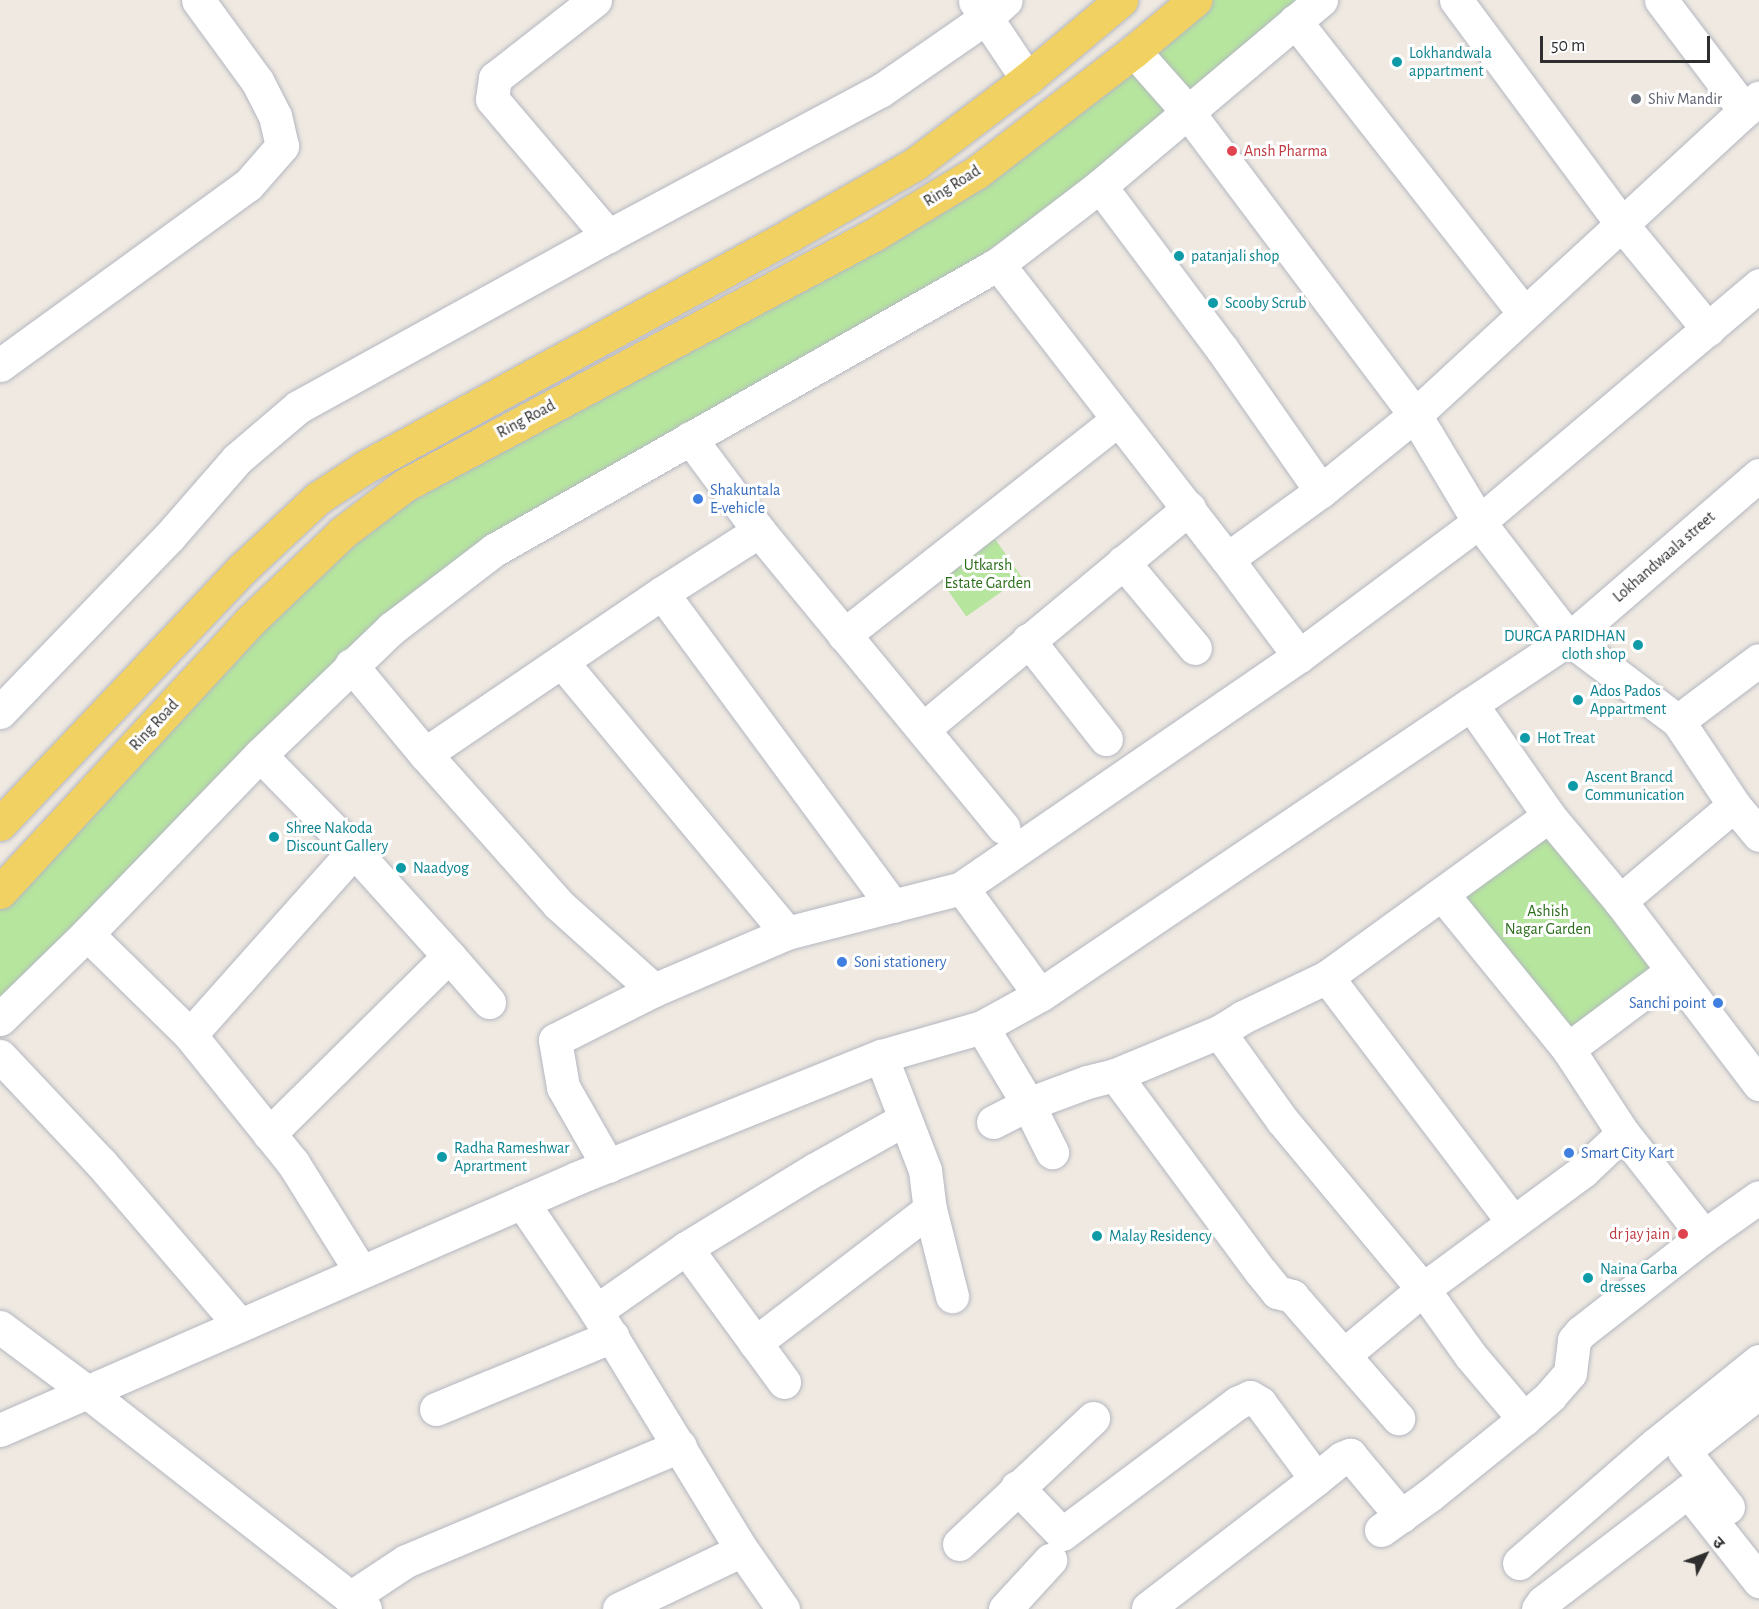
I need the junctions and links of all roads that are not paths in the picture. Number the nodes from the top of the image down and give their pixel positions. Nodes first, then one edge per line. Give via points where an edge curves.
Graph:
1 (198, 0) edge
2 (595, 0) edge
3 (1121, 0) edge
4 (1195, 0) edge
5 (1321, 0) edge
6 (1456, 0) edge
7 (1661, 0) edge
8 (989, 6) edge
9 (1295, 21) junction
10 (1134, 51) junction
11 (1027, 80) junction
12 (1752, 104) edge
13 (1187, 111) junction
14 (1100, 186) junction
15 (1623, 226) junction
16 (608, 236) junction
17 (998, 264) junction
18 (1759, 285) edge
19 (1525, 314) junction
20 (1708, 329) junction
21 (0, 365) edge
22 (1415, 415) junction
23 (1117, 420) junction
24 (690, 438) junction
25 (1759, 475) edge
26 (1321, 491) junction
27 (1189, 508) junction
28 (1479, 522) junction
29 (759, 531) junction
30 (1227, 559) junction
31 (1123, 562) junction
32 (662, 593) junction
33 (844, 635) junction
34 (1569, 639) junction
35 (1028, 640) junction
36 (1195, 648) dead end
37 (1299, 656) junction
38 (1759, 660) edge
39 (562, 662) junction
40 (351, 666) junction
41 (1471, 704) junction
42 (0, 712) edge
43 (1678, 721) junction
44 (923, 729) junction
45 (1106, 739) dead end
46 (425, 754) junction
47 (260, 755) junction
48 (1734, 805) junction
49 (1550, 816) junction
50 (0, 824) edge
51 (1003, 827) dead end
52 (1759, 835) edge
53 (354, 851) junction
54 (962, 888) junction
55 (0, 892) edge
56 (1442, 894) junction
57 (1620, 901) junction
58 (893, 906) junction
59 (787, 933) junction
60 (87, 934) junction
61 (449, 956) junction
62 (1671, 972) junction
63 (1327, 977) junction
64 (654, 990) junction
65 (1040, 995) junction
66 (489, 1002) dead end
67 (0, 1019) edge
68 (981, 1027) junction
69 (1219, 1032) junction
70 (190, 1035) junction
71 (1568, 1049) junction
72 (0, 1056) edge
73 (881, 1056) junction
74 (1115, 1075) junction
75 (1759, 1084) edge
76 (1028, 1104) junction
77 (905, 1119) junction
78 (993, 1122) dead end
79 (1623, 1133) junction
80 (269, 1134) junction
81 (1052, 1152) dead end
82 (608, 1166) junction
83 (1759, 1197) edge
84 (522, 1202) junction
85 (930, 1209) junction
86 (1512, 1221) junction
87 (1704, 1236) junction
88 (686, 1248) junction
89 (362, 1272) junction
90 (1424, 1289) junction
91 (952, 1296) dead end
92 (604, 1324) junction
93 (240, 1325) junction
94 (0, 1327) edge
95 (755, 1343) junction
96 (1345, 1354) junction
97 (1759, 1361) edge
98 (784, 1382) dead end
99 (86, 1391) junction
100 (1759, 1392) edge
101 (436, 1409) dead end
102 (1093, 1418) dead end
103 (1398, 1418) dead end
104 (1524, 1419) junction
105 (0, 1430) edge
106 (680, 1446) junction
107 (1316, 1479) junction
108 (1017, 1487) junction
109 (959, 1544) dead end
110 (1759, 1546) edge
111 (742, 1551) junction
112 (1050, 1560) dead end
113 (1519, 1563) dead end
114 (1759, 1581) edge
115 (357, 1603) edge
116 (639, 1606) edge
117 (1148, 1608) edge
118 (783, 1609) edge
119 (1005, 1609) edge
120 (1538, 1609) edge

1 - 21 street via 257,81 275,116 282,146 248,185
2 - 16 street via 495,78 492,99
3 - 11 main road
4 - 10 main road, Ring Road
5 - 9 street
6 - 15 street
7 - 12 street
8 - 11 street
8 - 16 street via 880,91
9 - 13 street
9 - 19 street
10 - 13 street
10 - 55 main road, Ring Road via 995,159 875,234 405,485 342,534 249,622
11 - 50 main road via 915,164 375,461 318,498 242,569
12 - 15 street
13 - 14 street
13 - 22 street
14 - 17 street
14 - 26 street via 1222,349
15 - 19 street
15 - 20 street
16 - 42 street via 298,406 237,459 169,537
17 - 23 street
17 - 24 street
18 - 20 street
19 - 22 street
20 - 28 street
22 - 26 street
22 - 28 street
23 - 27 street
23 - 33 street
24 - 29 street
24 - 40 street via 494,549 392,628
25 - 34 street, Lokhandwaala street
26 - 30 street
27 - 30 street
27 - 31 street
28 - 34 street
28 - 37 street
29 - 32 street
29 - 33 street
30 - 37 street
31 - 35 street
31 - 36 street
32 - 39 street
32 - 58 street
33 - 44 street
34 - 41 street, Lokhandwaala street
34 - 43 street
35 - 44 street
35 - 45 street
37 - 54 street
38 - 43 street
39 - 46 street
39 - 59 street
40 - 46 street
40 - 47 street
41 - 49 street
41 - 65 street, Lokhandwaala street
43 - 48 street
44 - 51 street
46 - 64 street via 558,904
47 - 53 street
47 - 60 street
48 - 52 street
48 - 57 street
49 - 56 street
49 - 57 street
53 - 61 street
53 - 70 street
54 - 58 street
54 - 65 street
56 - 63 street
56 - 71 street
57 - 62 street
58 - 59 street
59 - 64 street
60 - 67 street
60 - 70 street
61 - 66 street
61 - 80 street
62 - 71 street
62 - 75 street
63 - 69 street
63 - 86 street
64 - 82 street via 555,1040 562,1087
65 - 68 street, Lokhandwaala street
68 - 73 street, Lokhandwaala street
68 - 76 street
69 - 74 street
69 - 90 street via 1282,1120
70 - 80 street
71 - 79 street
72 - 93 street via 101,1163
73 - 77 street
73 - 82 street, Lokhandwaala street
74 - 76 street
74 - 96 street via 1277,1292 1292,1296
76 - 78 street
76 - 81 street
77 - 85 street via 925,1170
77 - 88 street
79 - 86 street via 1583,1171
79 - 87 street
80 - 89 street via 293,1163
82 - 84 street, Lokhandwaala street
83 - 87 street
84 - 89 street, Lokhandwaala street
84 - 92 street
85 - 91 street
85 - 95 street
86 - 90 street
87 - 104 street via 1581,1332 1574,1340 1570,1372
88 - 92 street
88 - 95 street
89 - 93 street, Lokhandwaala street
90 - 96 street
90 - 104 street via 1470,1356
92 - 101 street
92 - 106 street
93 - 99 street, Lokhandwaala street
94 - 99 street
95 - 98 street
96 - 103 street
97 - 113 street
99 - 105 street, Lokhandwaala street
99 - 115 street
100 - 110 street via 1684,1451
102 - 108 street
104 - 107 street via 1391,1523 1350,1455
106 - 111 street
106 - 115 street via 406,1561
107 - 108 street via 1260,1403 1250,1397 1237,1402 1062,1534
107 - 117 street
108 - 109 street
111 - 116 street
111 - 118 street
112 - 119 street
114 - 120 street via 1688,1491

